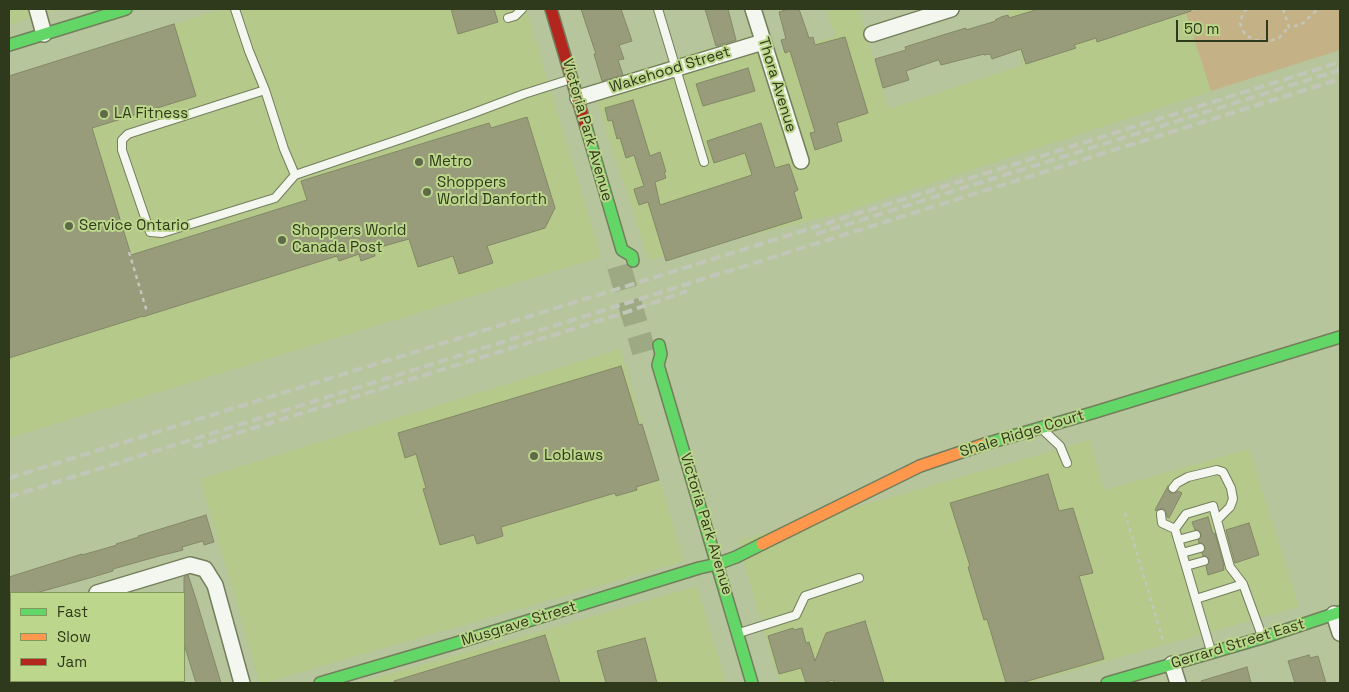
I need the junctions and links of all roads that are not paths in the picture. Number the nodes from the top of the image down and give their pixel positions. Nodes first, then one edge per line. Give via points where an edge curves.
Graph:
1 (37, 9) edge
2 (126, 9) edge
3 (235, 9) edge
4 (522, 9) edge
5 (551, 9) edge
6 (658, 9) edge
7 (753, 9) edge
8 (951, 9) edge
9 (508, 18) dead end
10 (44, 34) junction
11 (872, 34) dead end
12 (763, 42) junction
13 (9, 45) edge
14 (675, 69) junction
15 (572, 79) junction
16 (265, 90) junction
17 (578, 98) junction
18 (801, 161) dead end
19 (704, 162) dead end
20 (295, 174) junction
21 (633, 261) tunnel mouth
22 (1340, 337) edge
23 (659, 345) dead end
24 (647, 359) dead end
25 (658, 365) junction
26 (1040, 428) junction
27 (1067, 463) dead end
28 (1173, 488) dead end
29 (1161, 514) dead end
30 (1216, 526) junction
31 (1175, 528) junction
32 (1196, 535) dead end
33 (1178, 540) junction
34 (1200, 548) dead end
35 (1182, 553) junction
36 (1204, 561) dead end
37 (717, 564) junction
38 (1186, 566) junction
39 (859, 578) dead end
40 (1243, 584) junction
41 (116, 591) edge
42 (1196, 599) junction
43 (1337, 613) edge
44 (738, 633) junction
45 (1340, 633) edge
46 (1262, 638) junction
47 (1211, 653) junction
48 (1172, 664) junction
49 (242, 683) edge
50 (320, 683) edge
51 (752, 683) edge
52 (1107, 683) edge
53 (1178, 683) edge

1 - 10 street
2 - 10 street
3 - 16 lane
4 - 9 lane
5 - 15 street, Victoria Park Avenue
6 - 14 lane
7 - 12 street, Thora Avenue
8 - 11 street
10 - 13 street
12 - 14 street, Wakehood Street
12 - 18 street, Thora Avenue
14 - 17 street, Wakehood Street
14 - 19 lane
15 - 17 street, Victoria Park Avenue
15 - 20 lane
16 - 20 lane
16 - 20 lane via 128,134 122,140 122,150 150,232 162,233 275,198
17 - 21 street, Victoria Park Avenue via 620,255 632,256
22 - 26 street, Shale Ridge Court
23 - 25 street, Victoria Park Avenue
24 - 25 street
25 - 37 street, Victoria Park Avenue
26 - 27 lane via 1060,446
26 - 37 street, Shale Ridge Court via 920,466
28 - 30 lane via 1188,477 1209,471 1223,472 1233,499
29 - 31 lane via 1162,523
30 - 31 lane via 1213,506 1186,514
30 - 40 lane via 1223,555
31 - 33 lane
32 - 33 lane
33 - 35 lane
34 - 35 lane
35 - 38 lane
36 - 38 lane
37 - 44 street, Victoria Park Avenue
37 - 50 street, Musgrave Street
38 - 42 lane
39 - 44 lane via 805,596 796,615
40 - 42 lane
40 - 46 lane
41 - 49 street via 190,565 205,570 215,584
42 - 47 lane
43 - 45 street
43 - 46 street, Gerrard Street East
44 - 51 street, Victoria Park Avenue
46 - 47 street, Gerrard Street East
47 - 48 street, Gerrard Street East
48 - 52 street, Gerrard Street East
48 - 53 street

